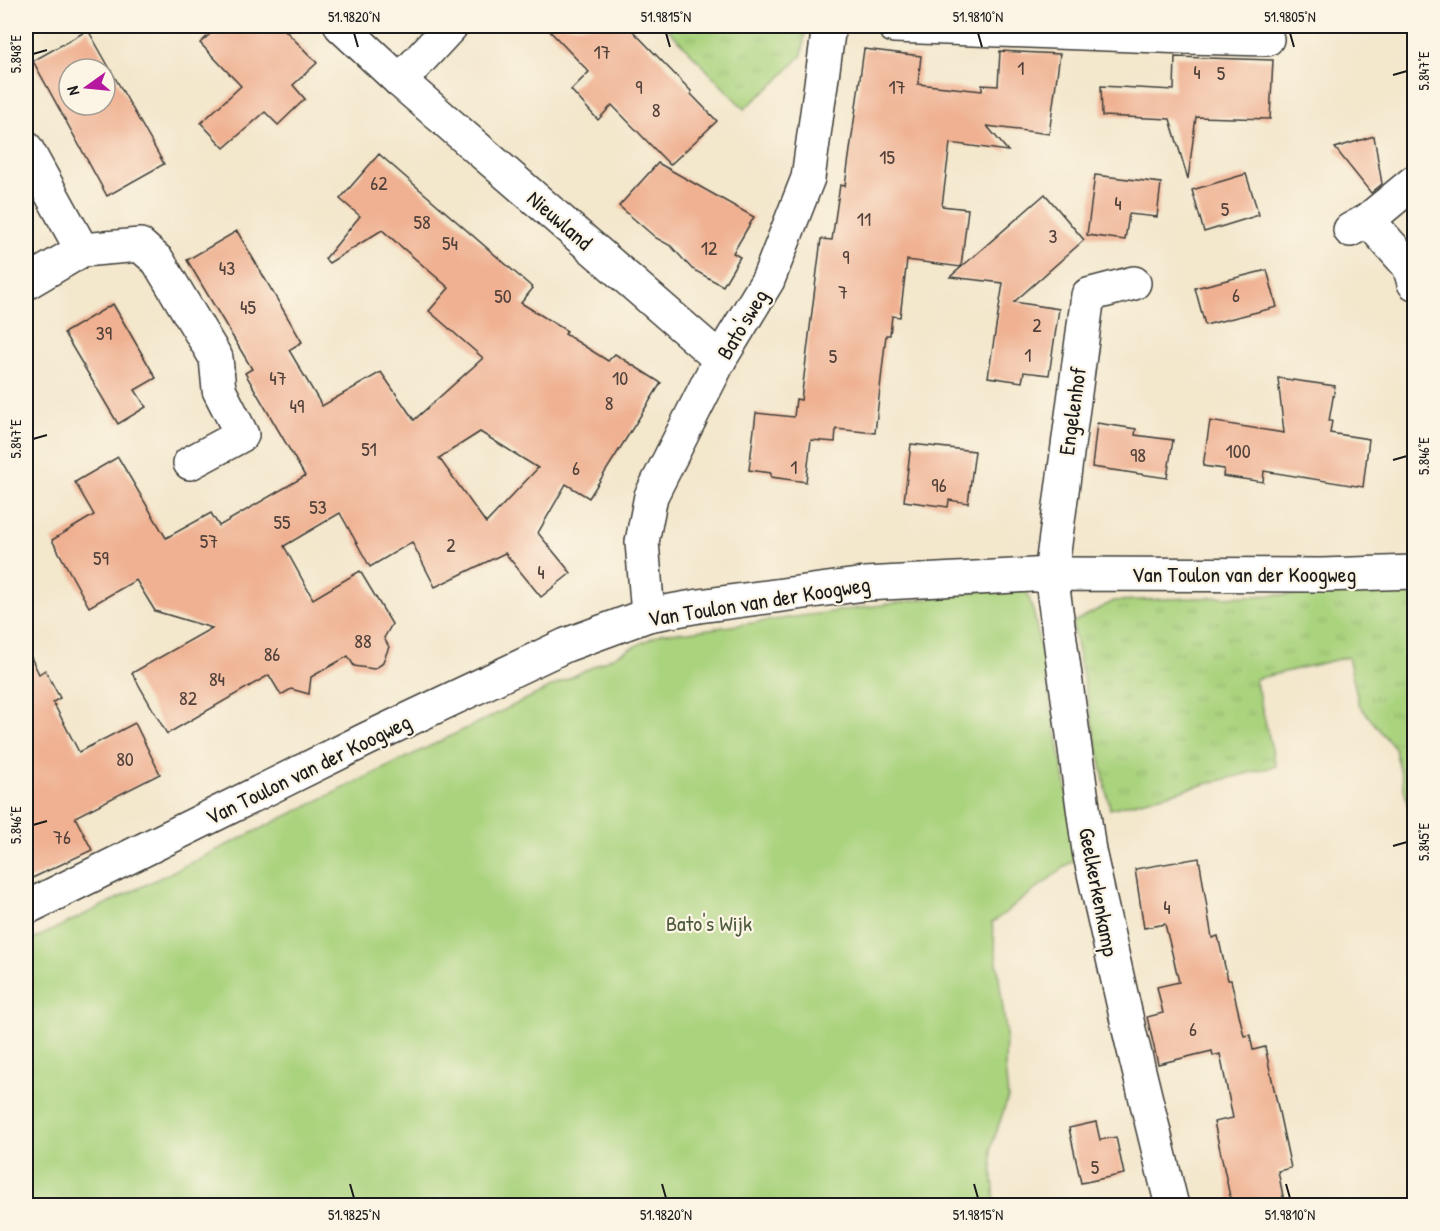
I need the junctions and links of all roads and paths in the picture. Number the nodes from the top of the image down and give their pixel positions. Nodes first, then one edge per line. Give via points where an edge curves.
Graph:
1 (341, 26) edge
2 (451, 26) edge
3 (829, 26) edge
4 (894, 26) edge
5 (1186, 31) edge
6 (1267, 39) dead end
7 (400, 81) junction
8 (26, 148) edge
9 (1414, 182) edge
10 (82, 250) junction
11 (26, 283) edge
12 (1134, 283) dead end
13 (1414, 283) edge
14 (720, 359) junction
15 (190, 463) dead end
16 (1414, 572) edge
17 (1051, 574) junction
18 (648, 615) junction
19 (26, 908) edge
20 (1172, 1206) edge

1 - 7 street, Nieuwland
2 - 7 street
3 - 14 street, Bato'sweg via 808,178 768,280
4 - 5 street
5 - 6 street
7 - 14 street, Nieuwland
8 - 10 street
9 - 13 street via 1359,225 1409,266
10 - 11 street
10 - 15 street via 140,245 158,261 216,358 219,390 242,435
12 - 17 street, Engelenhof via 1088,295
14 - 18 street, Bato'sweg via 651,495 642,542
16 - 17 street, Van Toulon van der Koogweg
17 - 18 street, Van Toulon van der Koogweg via 865,584
17 - 20 street, Geelkerkenkamp via 1089,851
18 - 19 street, Van Toulon van der Koogweg via 566,645

